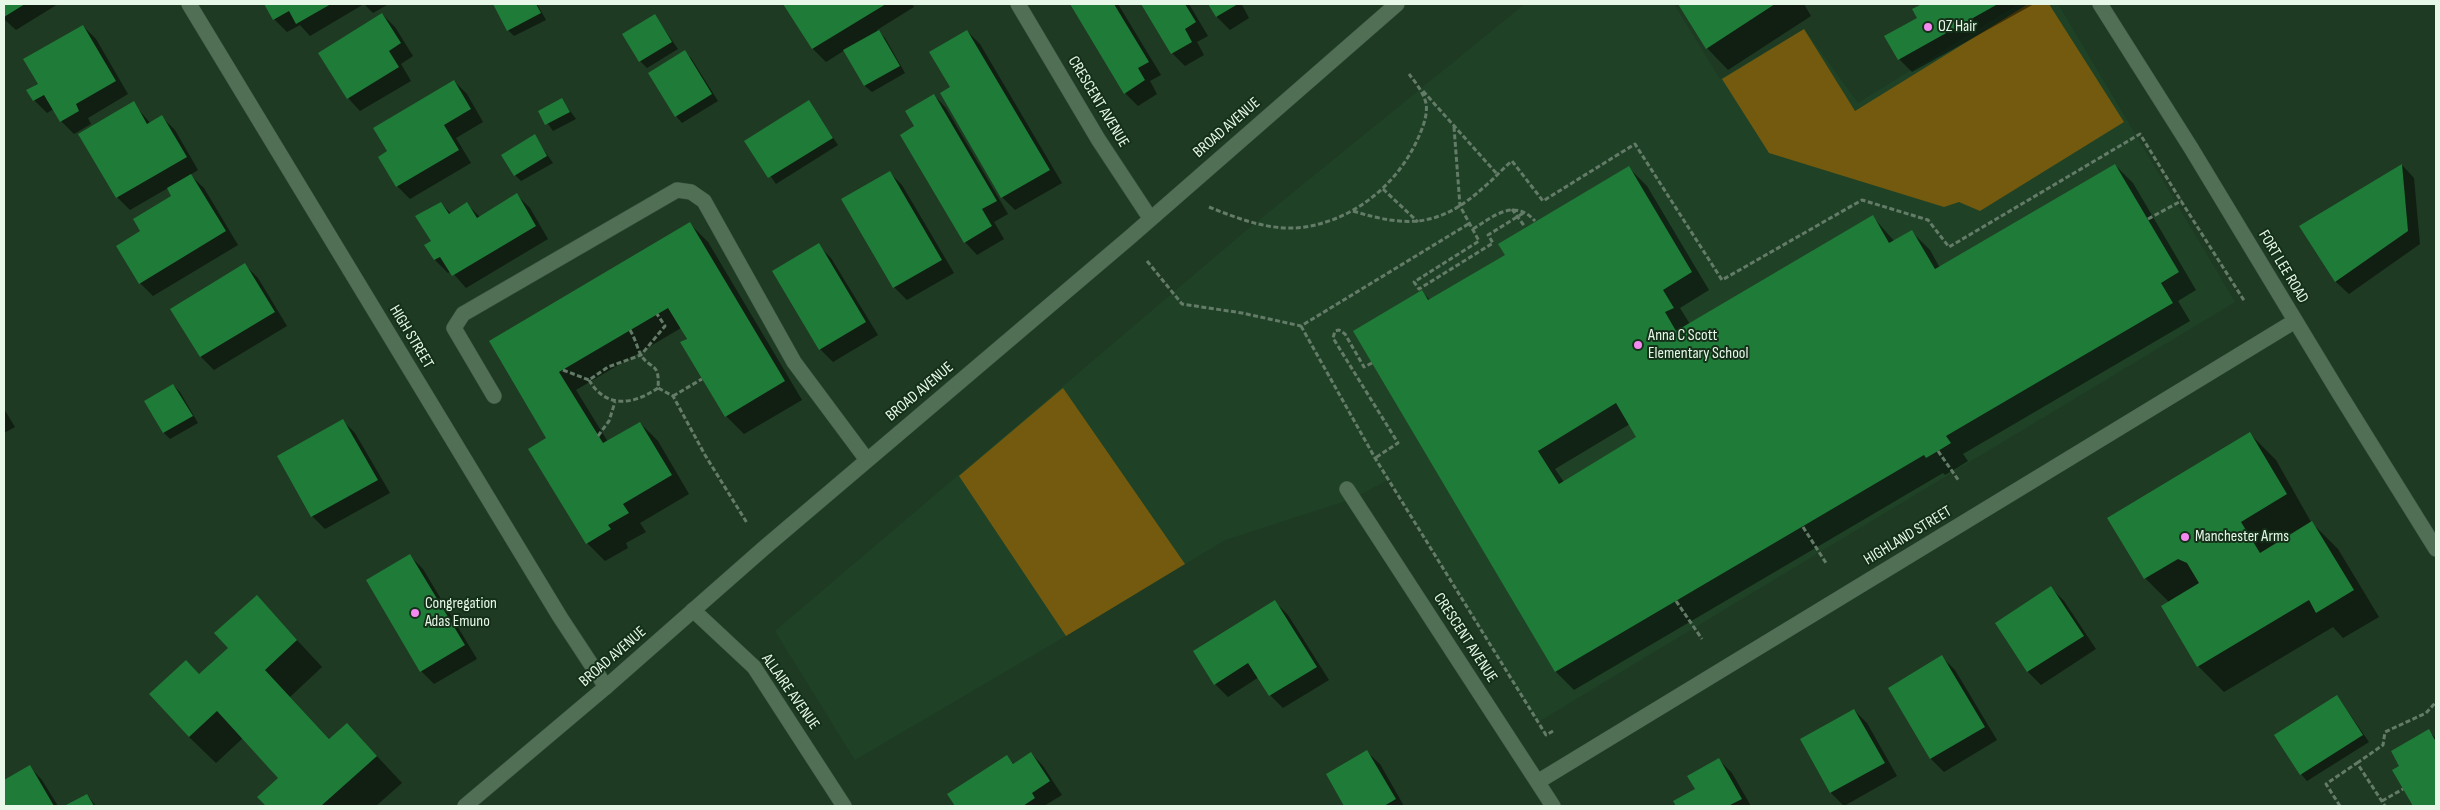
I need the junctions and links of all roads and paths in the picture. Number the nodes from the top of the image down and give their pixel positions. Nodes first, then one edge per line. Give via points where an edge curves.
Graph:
1 (189, 4) edge
2 (1018, 4) edge
3 (1396, 4) edge
4 (2100, 4) edge
5 (1409, 74) dead end
6 (1420, 89) junction
7 (1454, 127) junction
8 (1496, 174) junction
9 (1383, 189) junction
10 (1176, 194) junction
11 (2181, 201) junction
12 (1460, 206) junction
13 (1511, 208) junction
14 (1353, 211) junction
15 (1525, 212) junction
16 (1518, 217) junction
17 (1150, 218) junction
18 (2148, 220) dead end
19 (1535, 221) dead end
20 (1418, 222) junction
21 (1470, 224) junction
22 (1525, 227) dead end
23 (1473, 229) junction
24 (1129, 238) junction
25 (2244, 302) dead end
26 (657, 314) dead end
27 (2295, 321) junction
28 (1301, 326) junction
29 (630, 330) dead end
30 (641, 355) junction
31 (1372, 363) dead end
32 (563, 370) dead end
33 (702, 379) dead end
34 (589, 380) junction
35 (658, 388) junction
36 (494, 396) dead end
37 (673, 396) junction
38 (615, 402) junction
39 (598, 436) dead end
40 (1938, 451) dead end
41 (1374, 458) junction
42 (866, 460) junction
43 (1959, 481) dead end
44 (1347, 489) dead end
45 (1802, 527) dead end
46 (764, 548) junction
47 (2436, 549) edge
48 (1826, 563) dead end
49 (1676, 601) dead end
50 (693, 610) junction
51 (1702, 639) dead end
52 (606, 687) junction
53 (2436, 702) edge
54 (1553, 731) dead end
55 (2357, 763) junction
56 (1539, 781) junction
57 (2403, 789) dead end
58 (2382, 801) junction
59 (465, 806) edge
60 (844, 806) edge
61 (1553, 806) edge
62 (2340, 806) edge
63 (2385, 806) edge

1 - 52 street, HIGH STREET via 560,617
2 - 17 street, CRESCENT AVENUE via 1098,139
3 - 10 street, BROAD AVENUE
4 - 27 street, FORT LEE ROAD
5 - 6 path
6 - 7 path
6 - 9 path via 1426,105 1424,125 1414,149
7 - 8 path
7 - 12 path
8 - 11 path via 1512,161 1543,201 1635,144 1722,280 1862,200 1928,220 1949,247 2140,134
8 - 12 path
9 - 14 path
9 - 20 path
10 - 14 path via 1240,220 1280,228 1330,222
10 - 17 street, BROAD AVENUE
11 - 18 path
11 - 25 path
12 - 20 path via 1454,211
12 - 21 path
13 - 15 path
13 - 16 path
13 - 23 path
14 - 20 path
15 - 16 path
15 - 19 path
16 - 22 path
16 - 23 path via 1488,236 1493,243 1419,289 1414,282 1479,240
17 - 24 street, BROAD AVENUE
21 - 23 path
21 - 28 path
24 - 28 path via 1182,304
24 - 42 street, BROAD AVENUE
26 - 30 path via 665,326
27 - 47 street, FORT LEE ROAD
27 - 56 street, HIGHLAND STREET
28 - 41 path
29 - 30 path
30 - 34 path via 608,367
30 - 35 path via 655,366
31 - 41 path via 1364,367 1345,334 1335,331 1333,338 1398,443
32 - 34 path
33 - 37 path
34 - 38 path via 605,398
35 - 37 path
35 - 38 path via 628,402
36 - 42 street via 454,328 463,314 677,190 692,192 704,201 794,362
37 - 46 path via 705,455
38 - 39 path via 609,421
40 - 43 path
41 - 54 path via 1546,735
42 - 46 street, BROAD AVENUE
44 - 56 street, CRESCENT AVENUE
45 - 48 path
46 - 50 street, BROAD AVENUE
49 - 51 path
50 - 52 street, BROAD AVENUE
50 - 60 street, ALLAIRE AVENUE via 754,667
52 - 59 street, BROAD AVENUE
53 - 55 path via 2426,713 2385,732 2383,745
55 - 58 path
55 - 62 path via 2326,784
56 - 61 street, CRESCENT AVENUE
57 - 58 path
58 - 63 path

